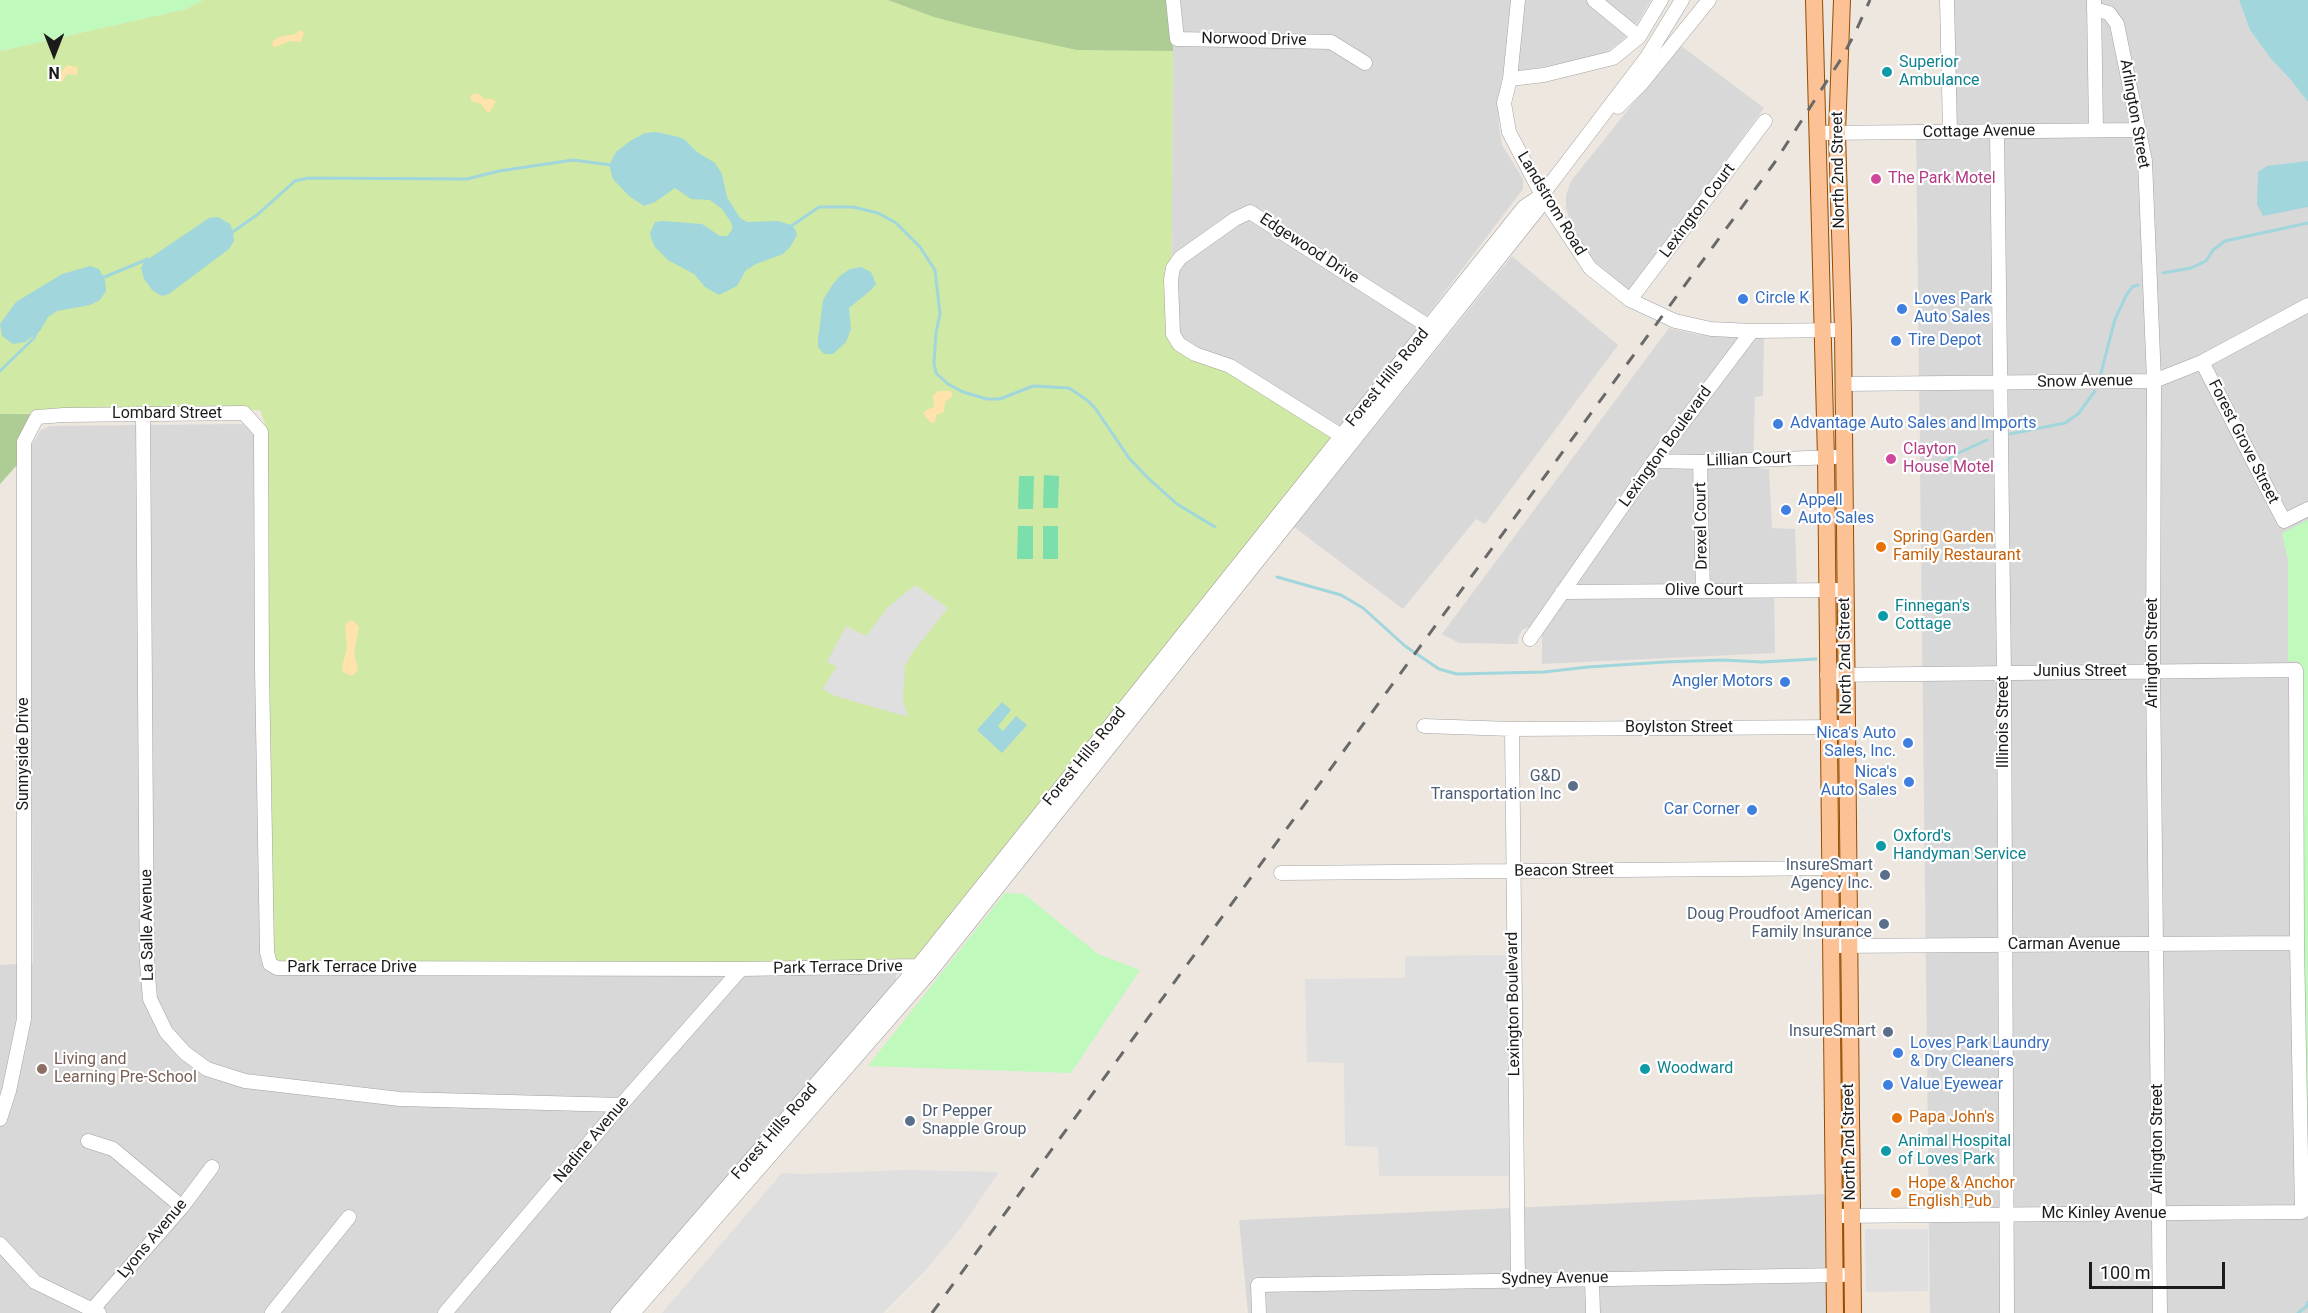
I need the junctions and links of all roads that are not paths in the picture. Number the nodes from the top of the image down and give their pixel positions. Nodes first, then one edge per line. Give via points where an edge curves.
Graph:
1 (1173, 0) edge
2 (1518, 0) edge
3 (1594, 0) edge
4 (1661, 0) edge
5 (1682, 0) edge
6 (1709, 0) edge
7 (1814, 0) edge
8 (1842, 0) edge
9 (1947, 0) edge
10 (2094, 5) edge
11 (1639, 37) junction
12 (1365, 63) dead end
13 (1510, 80) junction
14 (1765, 121) dead end
15 (2096, 130) junction
16 (2139, 130) junction
17 (1997, 131) junction
18 (1950, 132) junction
19 (1818, 133) junction
20 (1837, 133) junction
21 (1572, 154) junction
22 (1542, 195) junction
23 (1630, 300) junction
24 (2308, 305) edge
25 (1435, 330) junction
26 (1843, 330) junction
27 (1752, 331) junction
28 (1824, 331) junction
29 (2202, 363) junction
30 (2154, 381) junction
31 (1999, 383) junction
32 (1843, 384) junction
33 (64, 415) joint
34 (143, 415) junction
35 (261, 432) joint
36 (1347, 440) junction
37 (1834, 457) junction
38 (1654, 461) junction
39 (1700, 462) junction
40 (2308, 508) edge
41 (1827, 590) junction
42 (1846, 590) junction
43 (1703, 591) junction
44 (1562, 592) junction
45 (1530, 639) dead end
46 (2153, 671) junction
47 (2004, 673) junction
48 (1827, 675) junction
49 (1847, 675) junction
50 (1424, 726) dead end
51 (1847, 727) junction
52 (1828, 728) junction
53 (1512, 729) junction
54 (1830, 868) junction
55 (1848, 868) junction
56 (1512, 871) junction
57 (1281, 873) dead end
58 (2297, 943) junction
59 (2157, 944) junction
60 (2004, 945) junction
61 (1840, 946) junction
62 (925, 968) junction
63 (741, 969) junction
64 (621, 1105) junction
65 (0, 1119) edge
66 (88, 1141) dead end
67 (212, 1167) dead end
68 (182, 1207) junction
69 (2158, 1213) junction
70 (2006, 1214) junction
71 (1843, 1216) junction
72 (349, 1217) dead end
73 (0, 1245) edge
74 (681, 1250) junction
75 (1835, 1275) junction
76 (1852, 1275) junction
77 (1592, 1279) junction
78 (1518, 1280) junction
79 (96, 1312) edge
80 (272, 1313) edge
81 (445, 1313) edge
82 (618, 1313) edge
83 (633, 1313) edge
84 (1259, 1313) edge
85 (1593, 1313) edge
86 (1835, 1313) edge
87 (1852, 1313) edge
88 (2007, 1313) edge
89 (2160, 1313) edge

1 - 12 street, Norwood Drive via 1177,39 1331,42
2 - 13 street, Landstrom Road
3 - 11 street
4 - 11 street
5 - 21 street, Forest Hills Road via 1647,57
6 - 21 street, Forest Hills Road via 1641,84
7 - 19 main road, North 2nd Street
8 - 20 main road, North 2nd Street
9 - 18 street
10 - 15 street, Arlington Street
10 - 16 street, Arlington Street via 2109,13 2117,24
11 - 13 street via 1613,58
13 - 22 street, Landstrom Road via 1504,103 1509,132
14 - 23 street, Lexington Court
15 - 16 street, Cottage Avenue
15 - 17 street, Cottage Avenue
16 - 30 street, Arlington Street via 2145,160
17 - 18 street, Cottage Avenue
17 - 31 street, Illinois Street
18 - 20 street, Cottage Avenue
19 - 20 street, Cottage Avenue
19 - 28 main road, North 2nd Street
20 - 26 main road, North 2nd Street
21 - 22 street, Forest Hills Road
22 - 23 street, Landstrom Road via 1590,268
22 - 25 street, Forest Hills Road via 1524,207
23 - 27 street, Landstrom Road via 1676,321 1711,329
24 - 29 street, Snow Avenue
25 - 36 street, Forest Hills Road
25 - 36 street, Edgewood Drive via 1250,212 1180,258 1171,280 1173,334 1179,344 1230,366
26 - 28 street
26 - 32 main road, North 2nd Street
27 - 28 street
27 - 38 street, Lexington Boulevard
28 - 37 main road, North 2nd Street
29 - 30 street, Snow Avenue
29 - 40 street, Forest Grove Street via 2284,521
30 - 31 street, Snow Avenue
30 - 46 street, Arlington Street
31 - 32 street, Snow Avenue
31 - 47 street, Illinois Street
32 - 37 main road, North 2nd Street
33 - 34 street, Lombard Street
33 - 65 street, Sunnyside Drive via 38,417 24,442 24,1019
34 - 35 street, Lombard Street via 244,413
34 - 64 street, La Salle Avenue via 147,963 150,999 166,1032 207,1069 245,1081 400,1099
35 - 63 street, Park Terrace Drive via 262,680 270,964 277,968
36 - 62 street, Forest Hills Road
37 - 39 street, Lillian Court
37 - 41 main road, North 2nd Street
37 - 42 main road, North 2nd Street
38 - 39 street, Lillian Court
38 - 44 street, Lexington Boulevard
39 - 43 street, Drexel Court
41 - 42 street, Olive Court
41 - 43 street, Olive Court
41 - 48 main road, North 2nd Street
42 - 49 main road, North 2nd Street
43 - 44 street, Olive Court
44 - 45 street, Lexington Boulevard
46 - 47 street, Junius Street
46 - 58 street, Junius Street via 2296,670
46 - 59 street, Arlington Street
47 - 49 street, Junius Street
47 - 60 street, Illinois Street
48 - 49 street, Junius Street
48 - 52 main road, North 2nd Street
49 - 51 main road, North 2nd Street
50 - 53 street, Boylston Street
51 - 52 street, Boylston Street
51 - 55 main road, North 2nd Street
52 - 53 street, Boylston Street
52 - 54 main road, North 2nd Street
53 - 56 street, Lexington Boulevard
54 - 55 street, Beacon Street
54 - 56 street, Beacon Street
54 - 61 main road, North 2nd Street
55 - 61 main road, North 2nd Street
56 - 57 street, Beacon Street
56 - 78 street, Lexington Boulevard
58 - 59 street, Carman Avenue
58 - 69 street, Mc Kinley Avenue via 2302,1212
59 - 60 street, Carman Avenue
59 - 69 street, Arlington Street
60 - 61 street, Carman Avenue
60 - 70 street, Illinois Street
61 - 71 main road, North 2nd Street
62 - 63 street, Park Terrace Drive
62 - 74 street, Forest Hills Road
63 - 64 street, Nadine Avenue
64 - 81 street, Nadine Avenue
66 - 68 street via 113,1149
67 - 68 street, Lyons Avenue
68 - 79 street, Lyons Avenue
69 - 70 street, Mc Kinley Avenue
69 - 89 street, Arlington Street
70 - 71 street, Mc Kinley Avenue
70 - 88 street, Illinois Street
71 - 75 main road, North 2nd Street
71 - 76 main road, North 2nd Street
72 - 80 street
73 - 79 street via 35,1282
74 - 82 street, Forest Hills Road
74 - 83 street, Forest Hills Road
75 - 76 street, Sydney Avenue
75 - 77 street, Sydney Avenue
75 - 86 main road, North 2nd Street
76 - 87 main road, North 2nd Street
77 - 78 street, Sydney Avenue
77 - 85 street
78 - 84 street, Sydney Avenue via 1258,1285

